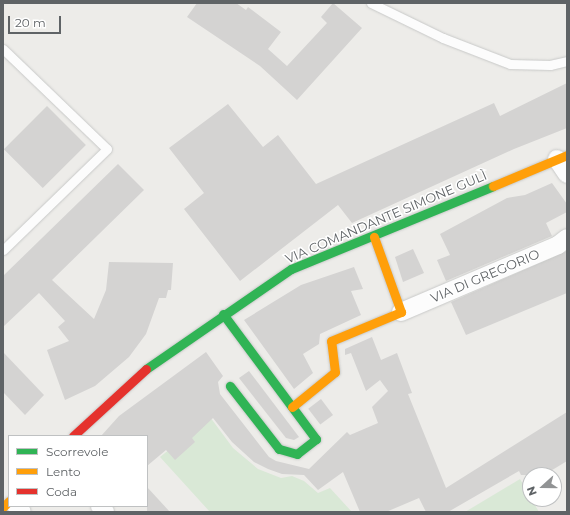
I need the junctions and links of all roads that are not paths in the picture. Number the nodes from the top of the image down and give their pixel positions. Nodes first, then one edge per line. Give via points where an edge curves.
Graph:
1 (371, 3) edge
2 (3, 49) edge
3 (567, 61) edge
4 (562, 157) edge
5 (567, 174) edge
6 (374, 237) junction
7 (567, 238) edge
8 (3, 250) edge
9 (402, 312) junction
10 (223, 314) junction
11 (230, 386) dead end
12 (292, 407) junction
13 (74, 435) edge

1 - 3 lane via 443,38 510,64 550,66
2 - 8 lane via 107,149
4 - 5 street
4 - 6 main road, VIA COMANDANTE SIMONE GULÌ
6 - 9 main road
6 - 10 main road, VIA COMANDANTE SIMONE GULÌ via 291,269
7 - 9 street, VIA DI GREGORIO via 558,245
9 - 12 main road, VIA DI GREGORIO via 331,341 335,372
10 - 12 main road
10 - 13 main road, VIA COMANDANTE SIMONE GULÌ via 129,383
11 - 12 main road via 279,449 297,454 316,439

